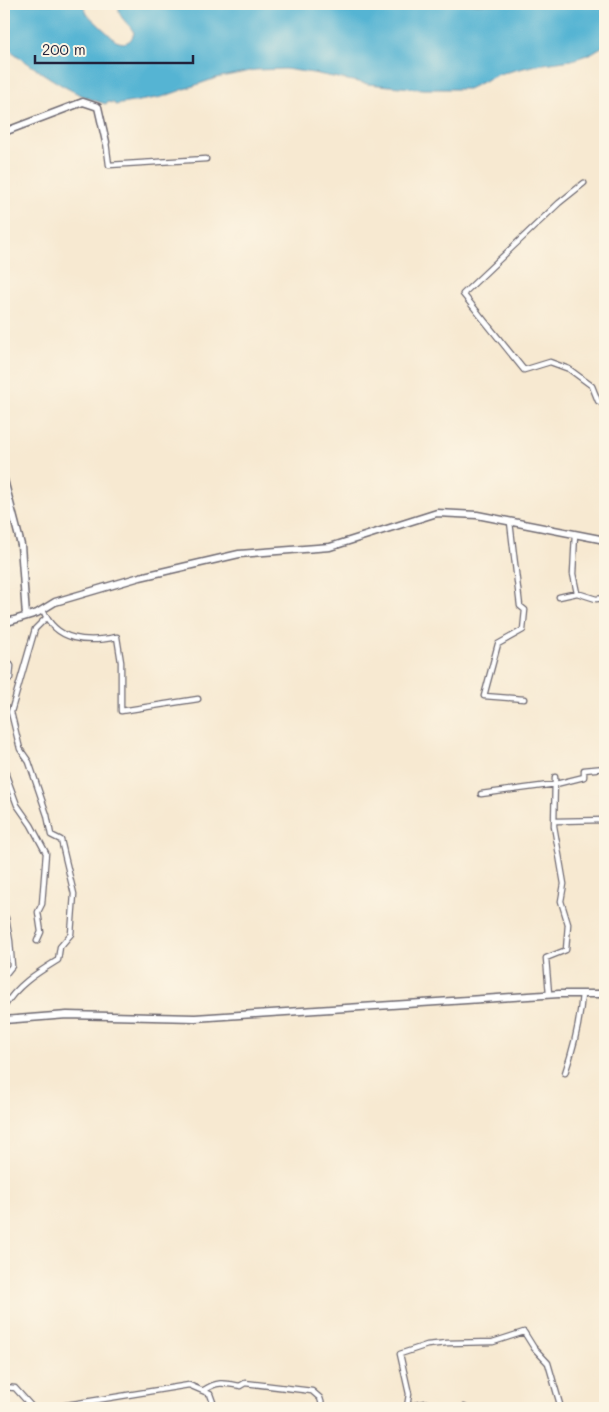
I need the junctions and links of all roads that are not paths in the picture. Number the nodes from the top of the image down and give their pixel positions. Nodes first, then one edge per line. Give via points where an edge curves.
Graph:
1 (4, 132) edge
2 (106, 142) joint
3 (206, 158) dead end
4 (584, 183) dead end
5 (605, 405) edge
6 (4, 480) edge
7 (510, 522) junction
8 (575, 534) junction
9 (605, 540) edge
10 (577, 593) junction
11 (559, 597) dead end
12 (605, 598) edge
13 (40, 612) junction
14 (26, 616) junction
15 (46, 618) junction
16 (4, 623) edge
17 (4, 655) edge
18 (4, 689) edge
19 (198, 699) dead end
20 (524, 699) dead end
21 (4, 712) edge
22 (12, 712) junction
23 (4, 757) edge
24 (605, 768) edge
25 (555, 777) dead end
26 (556, 784) junction
27 (481, 794) dead end
28 (605, 820) edge
29 (556, 821) junction
30 (6, 918) dead end
31 (37, 941) dead end
32 (4, 976) edge
33 (549, 994) junction
34 (582, 994) junction
35 (605, 994) edge
36 (4, 1007) edge
37 (4, 1020) edge
38 (565, 1073) dead end
39 (4, 1387) edge
40 (204, 1390) junction
41 (81, 1406) edge
42 (407, 1407) junction
43 (33, 1408) edge
44 (48, 1408) edge
45 (215, 1408) edge
46 (323, 1408) edge
47 (399, 1408) edge
48 (427, 1408) edge
49 (461, 1408) edge
50 (466, 1408) edge
51 (561, 1408) edge

1 - 2 street via 83,102 98,107
2 - 3 street via 109,165
4 - 5 street via 463,294 524,370 550,362 570,369 592,386 598,401
6 - 14 street via 21,545
7 - 8 street
7 - 13 street via 476,515 437,513 330,547 240,554 140,577 55,602
7 - 20 street via 520,606 525,610 523,630 498,644 484,696
8 - 9 street
8 - 10 street via 573,574
10 - 11 street
10 - 12 street
13 - 14 street
13 - 15 street
14 - 16 street
15 - 19 street via 61,634 83,641 117,637 121,662 121,711
15 - 22 street via 35,629
17 - 18 street via 11,666 10,678
21 - 22 street
22 - 36 street via 20,749 29,762 48,815 51,834 61,840 74,894 71,934 60,947 58,960 30,977
23 - 31 street via 6,775 17,805 46,853 42,904 38,912 41,932
24 - 26 street via 584,770 584,777
25 - 26 street
26 - 27 street
26 - 29 street
28 - 29 street
29 - 33 street via 554,826 564,884 561,901 568,924 566,950 546,958
30 - 32 street via 12,966
33 - 34 street
33 - 37 street via 195,1018 67,1015
34 - 35 street
34 - 38 street via 574,1046
39 - 43 street via 15,1388
40 - 41 street via 189,1385
40 - 45 street via 210,1394
40 - 46 street via 214,1384 240,1386 245,1383 312,1391 320,1398
41 - 44 street
42 - 47 street
42 - 48 street via 426,1403
42 - 51 street via 409,1394 400,1354 427,1345 493,1342 524,1332 548,1363
49 - 50 street

